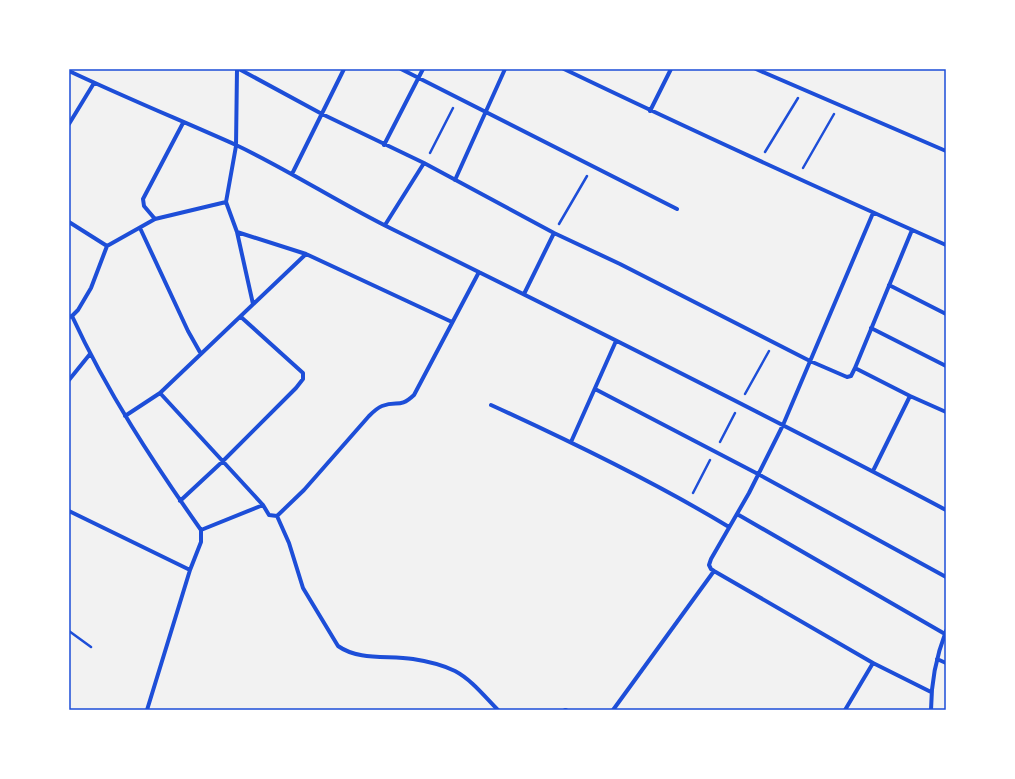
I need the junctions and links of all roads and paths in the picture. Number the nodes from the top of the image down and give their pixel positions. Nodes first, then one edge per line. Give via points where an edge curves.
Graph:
1 (238, 69) edge
2 (344, 69) edge
3 (401, 69) edge
4 (423, 69) edge
5 (505, 69) edge
6 (564, 69) edge
7 (671, 69) edge
8 (756, 69) edge
9 (69, 71) edge
10 (419, 77) junction
11 (94, 83) junction
12 (803, 89) junction
13 (458, 98) junction
14 (839, 105) junction
15 (486, 111) junction
16 (650, 111) junction
17 (322, 114) junction
18 (183, 123) junction
19 (69, 124) edge
20 (384, 145) junction
21 (236, 146) junction
22 (946, 151) edge
23 (759, 162) junction
24 (424, 163) junction
25 (593, 166) junction
26 (292, 174) junction
27 (797, 179) junction
28 (455, 180) junction
29 (226, 202) junction
30 (677, 209) dead end
31 (873, 213) junction
32 (155, 219) junction
33 (69, 222) edge
34 (385, 225) junction
35 (140, 228) junction
36 (912, 230) junction
37 (237, 232) junction
38 (554, 233) junction
39 (107, 246) junction
40 (946, 246) edge
41 (306, 254) junction
42 (479, 272) junction
43 (889, 285) junction
44 (524, 294) junction
45 (253, 304) junction
46 (946, 314) edge
47 (70, 316) edge
48 (241, 317) junction
49 (452, 322) junction
50 (871, 328) junction
51 (616, 341) junction
52 (774, 342) junction
53 (90, 354) junction
54 (201, 354) junction
55 (810, 361) junction
56 (946, 366) edge
57 (855, 368) junction
58 (69, 380) edge
59 (595, 389) junction
60 (160, 393) junction
61 (910, 396) junction
62 (740, 404) junction
63 (491, 405) dead end
64 (946, 412) edge
65 (125, 416) junction
66 (783, 425) junction
67 (571, 442) junction
68 (715, 451) junction
69 (222, 462) junction
70 (872, 471) junction
71 (758, 474) junction
72 (180, 501) junction
73 (688, 502) junction
74 (262, 505) junction
75 (946, 510) edge
76 (69, 511) edge
77 (737, 514) junction
78 (277, 516) junction
79 (729, 527) junction
80 (200, 530) junction
81 (190, 570) junction
82 (714, 571) junction
83 (946, 577) edge
84 (69, 631) edge
85 (945, 633) edge
86 (91, 647) dead end
87 (937, 659) junction
88 (873, 663) junction
89 (946, 663) edge
90 (931, 692) junction
91 (147, 710) edge
92 (498, 710) edge
93 (613, 710) edge
94 (845, 710) edge
95 (931, 710) edge

1 - 17 street
1 - 21 street
2 - 17 street
3 - 10 street
4 - 10 street
5 - 15 street
6 - 16 street
7 - 16 street
8 - 12 street
9 - 11 street
10 - 13 street
10 - 20 street
11 - 18 street
11 - 19 street
12 - 14 street
12 - 23 path
13 - 15 street
13 - 24 path
14 - 22 street
14 - 27 path
15 - 25 street
15 - 28 street
16 - 23 street
17 - 20 street
17 - 26 street
18 - 21 street
18 - 32 street via 143,198 144,206
20 - 24 street
21 - 26 street
21 - 29 street
23 - 27 street
24 - 28 street
24 - 34 street
25 - 30 street
25 - 38 path
26 - 34 street
27 - 31 street
28 - 38 street
29 - 32 street
29 - 37 street
31 - 36 street
31 - 55 street
32 - 35 street
33 - 39 street
34 - 42 street
35 - 39 street
35 - 54 street
36 - 40 street
36 - 43 street
37 - 41 street
37 - 45 street
38 - 44 street
38 - 52 street
39 - 47 street via 91,288 78,310
41 - 45 street
41 - 49 street
42 - 44 street
42 - 49 street
43 - 46 street
43 - 50 street
44 - 51 street
45 - 48 street
47 - 53 street
48 - 54 street
48 - 69 street via 303,373 303,379
49 - 78 street via 414,395 401,404 380,407 369,416 304,490
50 - 56 street
50 - 57 street
51 - 59 street
51 - 62 street
52 - 55 street
52 - 62 path
53 - 58 street
53 - 65 street
54 - 60 street
55 - 57 street via 847,377 851,376
55 - 66 street
57 - 61 street
59 - 67 street
59 - 68 street
60 - 65 street
60 - 69 street
61 - 64 street
61 - 70 street
62 - 66 street
62 - 68 path
63 - 67 street
65 - 72 street
66 - 70 street
66 - 71 street
67 - 73 street
68 - 71 street
68 - 73 path
69 - 72 street
69 - 74 street
70 - 75 street
71 - 77 street
71 - 83 street
72 - 80 street
73 - 79 street
74 - 78 street via 269,515
74 - 80 street
76 - 81 street
77 - 79 street
77 - 85 street
78 - 92 street via 289,543 303,588 338,646 345,651 362,655 413,659 454,671 469,680
79 - 82 street via 709,565
80 - 81 street via 201,542
81 - 91 street
82 - 88 street
82 - 93 street
84 - 86 path
85 - 87 street
87 - 89 street
87 - 90 street
88 - 90 street
88 - 94 street
90 - 95 street

